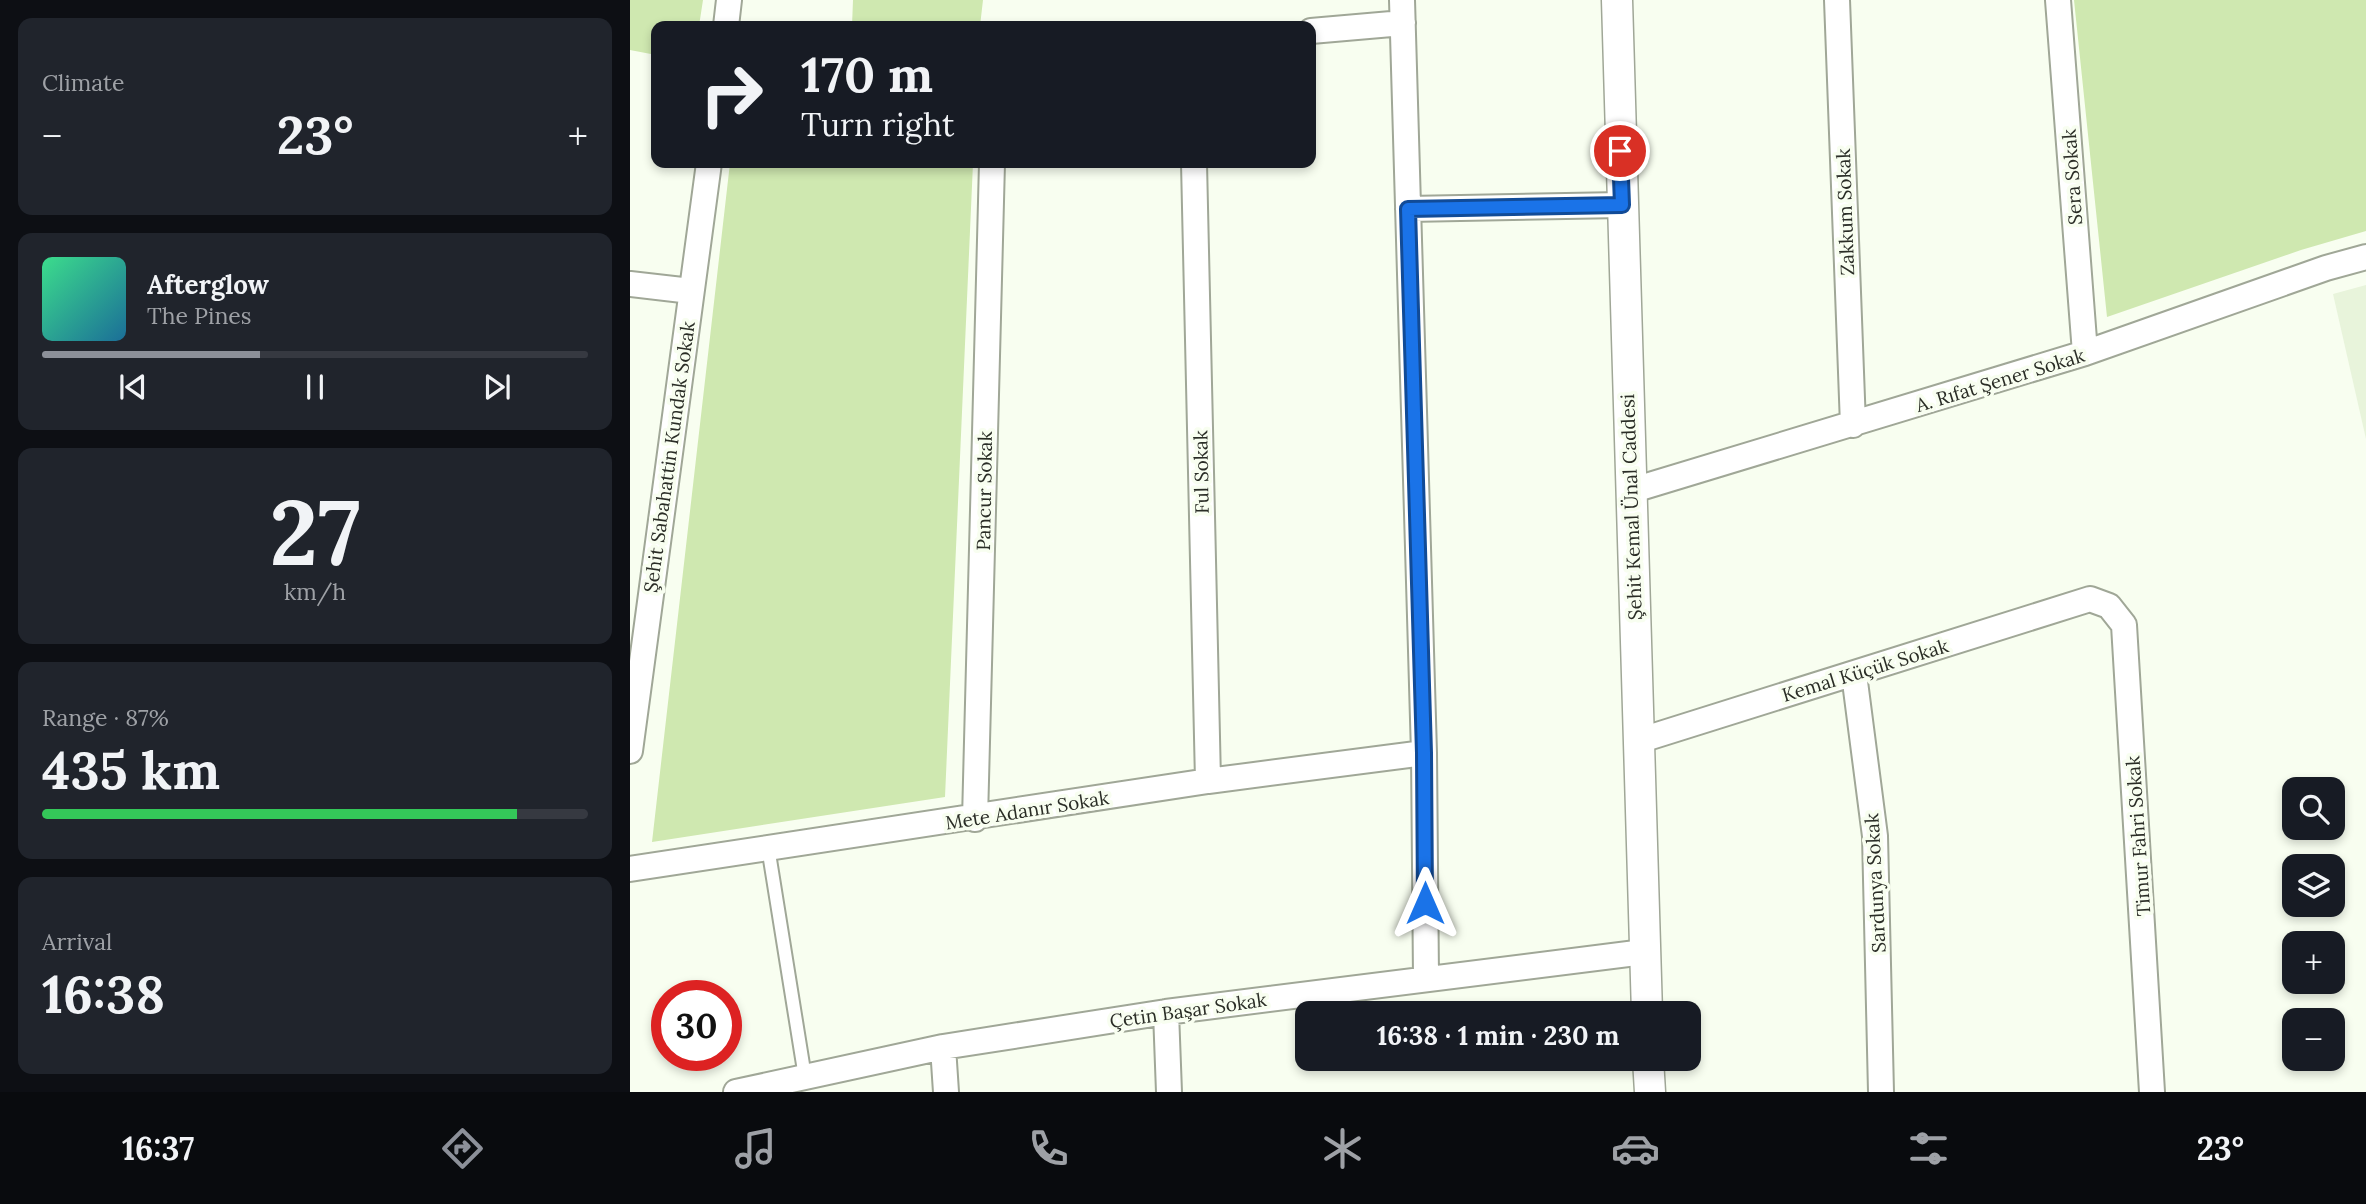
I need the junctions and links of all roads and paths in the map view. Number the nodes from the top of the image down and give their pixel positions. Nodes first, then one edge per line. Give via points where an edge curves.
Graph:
1 (729, 0) edge
2 (1617, 0) edge
3 (1837, 0) edge
4 (2058, 0) edge
5 (1403, 11) edge
6 (727, 21) edge
7 (1316, 31) edge
8 (708, 168) edge
9 (992, 168) edge
10 (1194, 168) edge
11 (1622, 205) junction
12 (1408, 209) junction
13 (2366, 257) edge
14 (630, 284) edge
15 (691, 291) junction
16 (2085, 354) junction
17 (1853, 425) junction
18 (1630, 491) junction
19 (2090, 598) joint
20 (1854, 674) junction
21 (1638, 741) junction
22 (630, 751) edge
23 (1424, 753) junction
24 (1208, 781) junction
25 (975, 819) junction
26 (768, 847) junction
27 (630, 869) edge
28 (1644, 952) junction
29 (1426, 978) junction
30 (1646, 1001) edge
31 (1166, 1012) junction
32 (943, 1047) junction
33 (1649, 1071) edge
34 (805, 1077) junction
35 (736, 1092) edge
36 (946, 1092) edge
37 (1169, 1092) edge
38 (1650, 1092) edge
39 (1881, 1092) edge
40 (2152, 1092) edge

1 - 6 street
2 - 11 street, Şehit Kemal Ünal Caddesi
3 - 17 street, Zakkum Sokak
4 - 16 street, Sera Sokak
5 - 7 street
5 - 12 street
8 - 15 street, Şehit Sabahattin Kundak Sokak
9 - 25 street, Pancur Sokak
10 - 24 street, Ful Sokak
11 - 12 street
11 - 18 street, Şehit Kemal Ünal Caddesi
12 - 23 street
13 - 16 street, A. Rıfat Şener Sokak
14 - 15 street
15 - 22 street, Şehit Sabahattin Kundak Sokak
16 - 17 street, A. Rıfat Şener Sokak
17 - 18 street, A. Rıfat Şener Sokak
18 - 21 street, Şehit Kemal Ünal Caddesi
19 - 20 street, Kemal Küçük Sokak
19 - 40 street, Timur Fahri Sokak via 2109,606 2124,625
20 - 21 street, Kemal Küçük Sokak
20 - 39 street, Sardunya Sokak via 1875,836
21 - 28 street, Şehit Kemal Ünal Caddesi
23 - 24 street, Mete Adanır Sokak
23 - 29 street
24 - 25 street, Mete Adanır Sokak
25 - 26 street, Mete Adanır Sokak
26 - 27 street, Mete Adanır Sokak
26 - 34 lane
28 - 29 street, Çetin Başar Sokak
28 - 30 street, Şehit Kemal Ünal Caddesi
29 - 31 street, Çetin Başar Sokak
31 - 32 street, Çetin Başar Sokak
31 - 37 street
32 - 34 street, Çetin Başar Sokak
32 - 36 street
33 - 38 street
34 - 35 street, Çetin Başar Sokak

